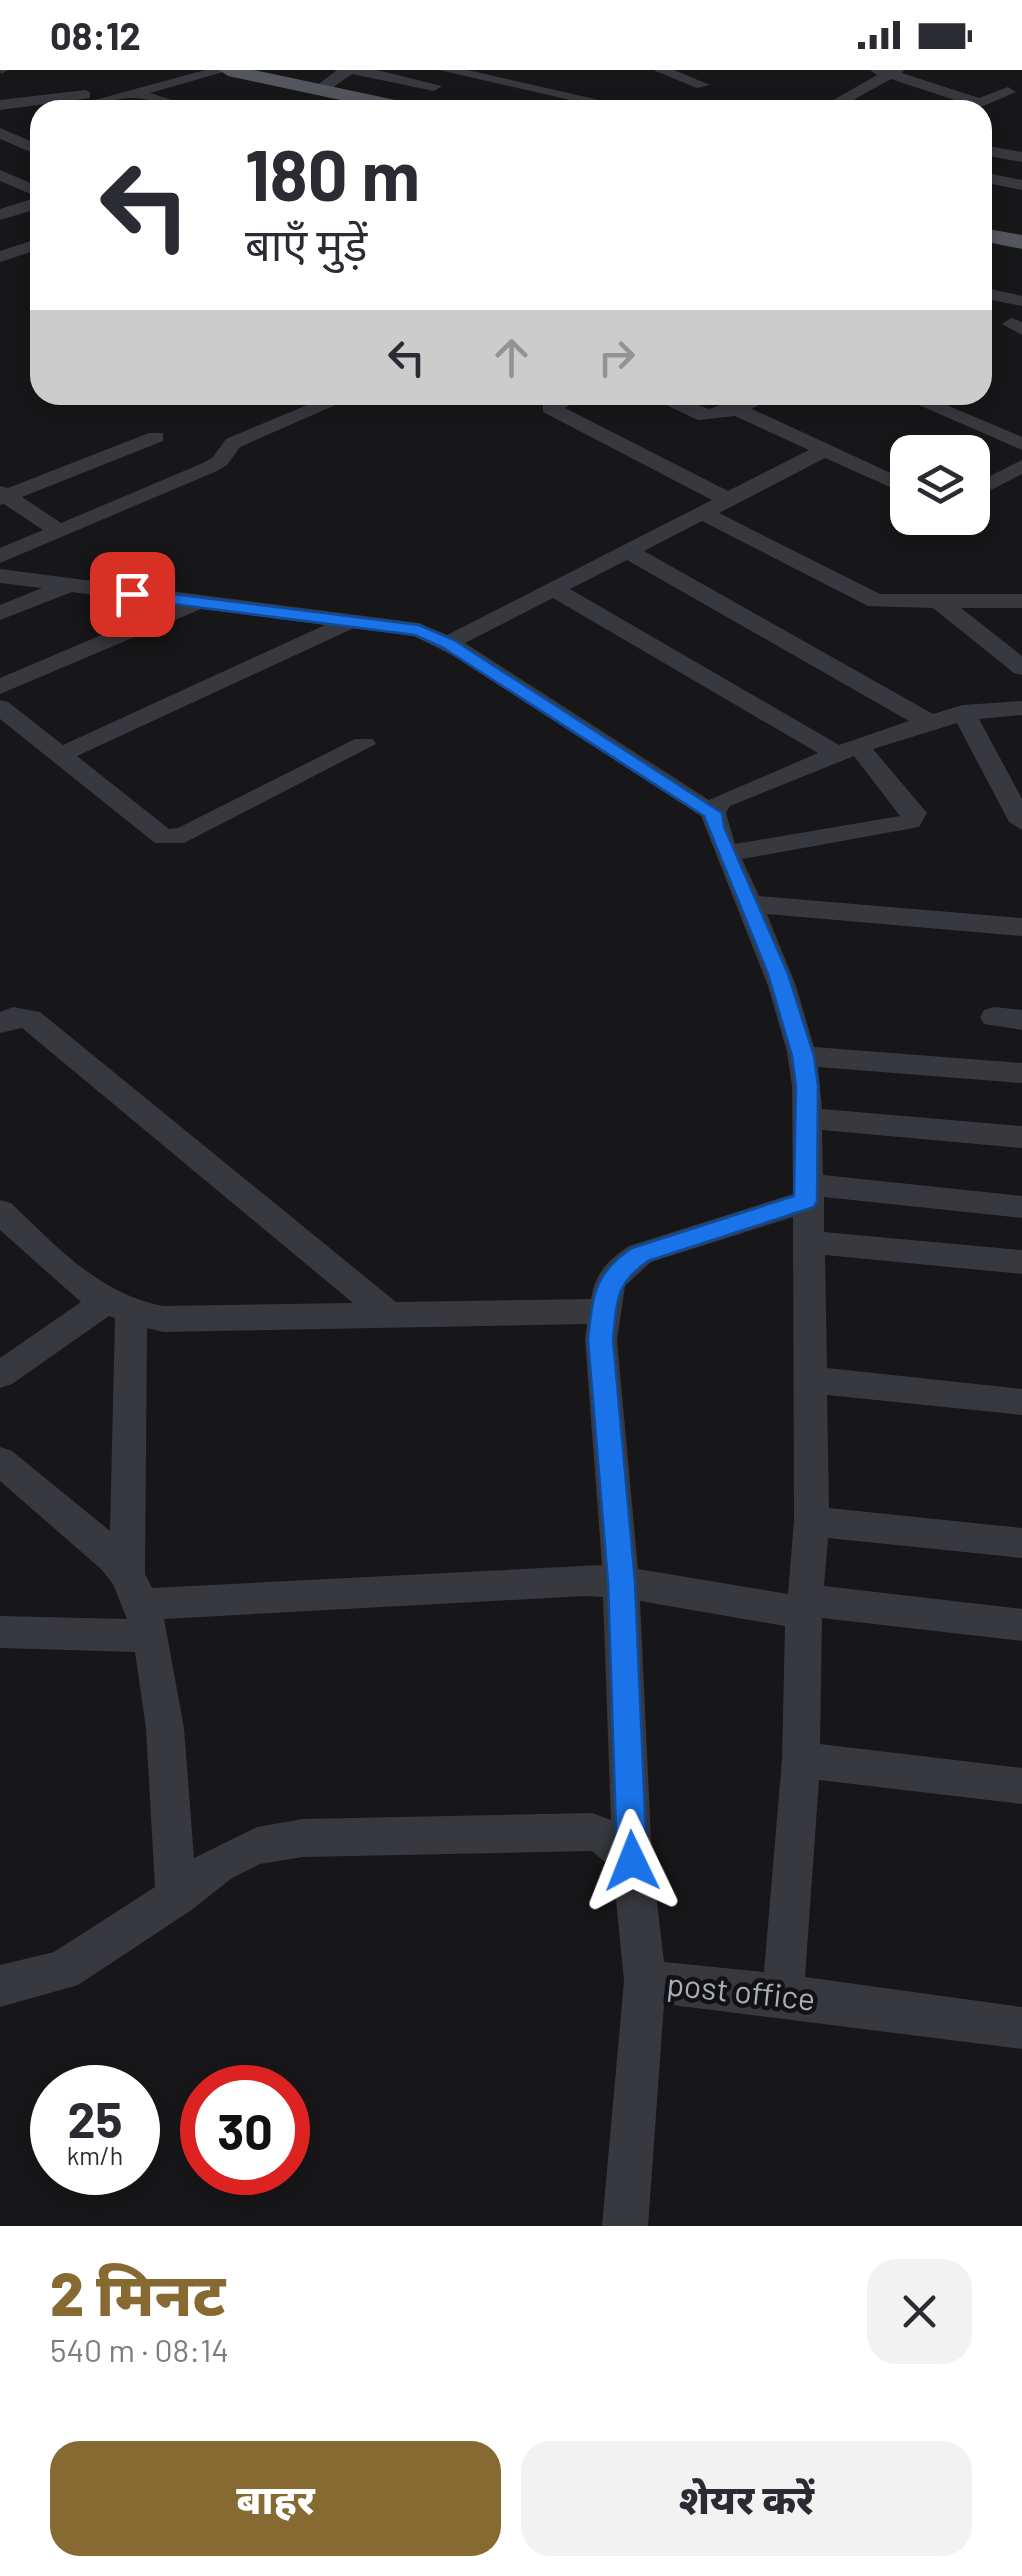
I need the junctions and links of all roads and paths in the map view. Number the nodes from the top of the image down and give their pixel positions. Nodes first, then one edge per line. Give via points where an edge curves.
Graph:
1 (226, 70) edge
2 (347, 70) edge
3 (355, 70) edge
4 (446, 70) edge
5 (660, 70) edge
6 (888, 71) edge
7 (972, 81) dead end
8 (702, 85) dead end
9 (434, 86) dead end
10 (158, 87) junction
11 (320, 90) junction
12 (132, 94) junction
13 (1015, 94) edge
14 (581, 98) junction
15 (44, 100) edge
16 (107, 100) edge
17 (153, 100) edge
18 (367, 100) edge
19 (577, 100) edge
20 (590, 100) edge
21 (840, 100) edge
22 (970, 100) edge
23 (30, 102) edge
24 (0, 105) edge
25 (1022, 141) edge
26 (1013, 155) edge
27 (0, 175) edge
28 (992, 179) edge
29 (1022, 186) edge
30 (30, 188) edge
31 (30, 205) edge
32 (0, 215) edge
33 (992, 236) edge
34 (1022, 242) edge
35 (30, 246) edge
36 (0, 256) edge
37 (992, 294) edge
38 (1022, 301) edge
39 (325, 405) edge
40 (556, 405) edge
41 (676, 405) edge
42 (744, 405) edge
43 (930, 405) edge
44 (736, 409) junction
45 (156, 437) dead end
46 (1022, 444) edge
47 (825, 450) junction
48 (1022, 466) edge
49 (890, 481) edge
50 (990, 484) edge
51 (2, 496) edge
52 (729, 500) junction
53 (703, 513) junction
54 (59, 531) junction
55 (628, 551) junction
56 (0, 556) edge
57 (0, 576) edge
58 (67, 586) junction
59 (554, 589) junction
60 (1022, 601) edge
61 (198, 602) junction
62 (940, 602) junction
63 (0, 613) edge
64 (352, 622) junction
65 (448, 643) junction
66 (1022, 668) edge
67 (0, 687) edge
68 (0, 706) edge
69 (1022, 708) edge
70 (963, 712) junction
71 (929, 722) junction
72 (364, 744) dead end
73 (850, 752) junction
74 (60, 755) junction
75 (713, 813) junction
76 (1022, 822) edge
77 (726, 854) junction
78 (748, 904) junction
79 (1022, 927) edge
80 (0, 1023) edge
81 (803, 1056) junction
82 (1022, 1072) edge
83 (808, 1118) junction
84 (1022, 1138) edge
85 (806, 1193) junction
86 (1022, 1207) edge
87 (0, 1211) edge
88 (809, 1242) junction
89 (1022, 1262) edge
90 (117, 1309) junction
91 (604, 1311) junction
92 (388, 1314) junction
93 (0, 1375) edge
94 (810, 1380) junction
95 (1022, 1402) edge
96 (0, 1460) edge
97 (812, 1521) junction
98 (1022, 1543) edge
99 (621, 1582) junction
100 (139, 1604) junction
101 (804, 1606) junction
102 (1022, 1625) edge
103 (0, 1632) edge
104 (800, 1760) junction
105 (1022, 1786) edge
106 (632, 1861) junction
107 (176, 1897) junction
108 (645, 1981) junction
109 (0, 1986) edge
110 (782, 1995) junction
111 (1022, 2028) edge
112 (625, 2226) edge

1 - 10 street
1 - 11 main road
2 - 11 street
3 - 9 street
4 - 14 street via 544,84
5 - 8 street
6 - 21 street
6 - 22 street
7 - 13 street
10 - 12 street
10 - 15 street
11 - 18 main road
12 - 16 street
12 - 17 street
14 - 19 street
14 - 20 street
23 - 24 street
25 - 26 street
27 - 30 street
28 - 29 street
31 - 32 street
33 - 34 main road
35 - 36 street
37 - 38 street
39 - 54 street via 233,444 210,467
40 - 52 street via 550,408
41 - 44 street via 702,417
42 - 44 street
43 - 46 street
44 - 47 street
45 - 51 street
47 - 49 street
47 - 52 street
48 - 50 street
51 - 54 street
52 - 53 street
53 - 55 street
53 - 62 street via 863,596 886,603
54 - 56 street
55 - 59 street
55 - 71 street
57 - 58 street
58 - 61 street
58 - 63 street
59 - 65 street
59 - 73 street
60 - 62 street
61 - 64 street
61 - 67 street
62 - 66 street
64 - 65 street via 419,630
64 - 74 street
65 - 75 street
68 - 74 street
69 - 70 street
70 - 71 street
70 - 76 street
71 - 73 street
72 - 74 street via 173,838 157,834
73 - 75 street via 721,801
73 - 77 street via 914,813 910,822
75 - 77 street
77 - 78 street
78 - 79 street
78 - 81 street
80 - 92 street via 30,1020
81 - 82 street
81 - 83 street
83 - 84 street
83 - 85 street
85 - 86 street
85 - 88 street
85 - 91 street via 640,1254 608,1284
87 - 90 street
88 - 89 street
88 - 94 street
90 - 92 street via 164,1319
90 - 93 street
90 - 100 street
91 - 92 street
91 - 99 street via 600,1340
94 - 95 street
94 - 97 street
96 - 100 street
97 - 98 street
97 - 101 street
99 - 100 street
99 - 101 street
99 - 106 street
100 - 103 street
100 - 107 street via 164,1720
101 - 102 street
101 - 104 street
104 - 105 street
104 - 110 street
106 - 107 street via 612,1839 592,1832 303,1838 257,1846 218,1864
106 - 108 street
107 - 109 street via 63,1970
108 - 110 street, post office
108 - 112 street, post office
110 - 111 street, post office

